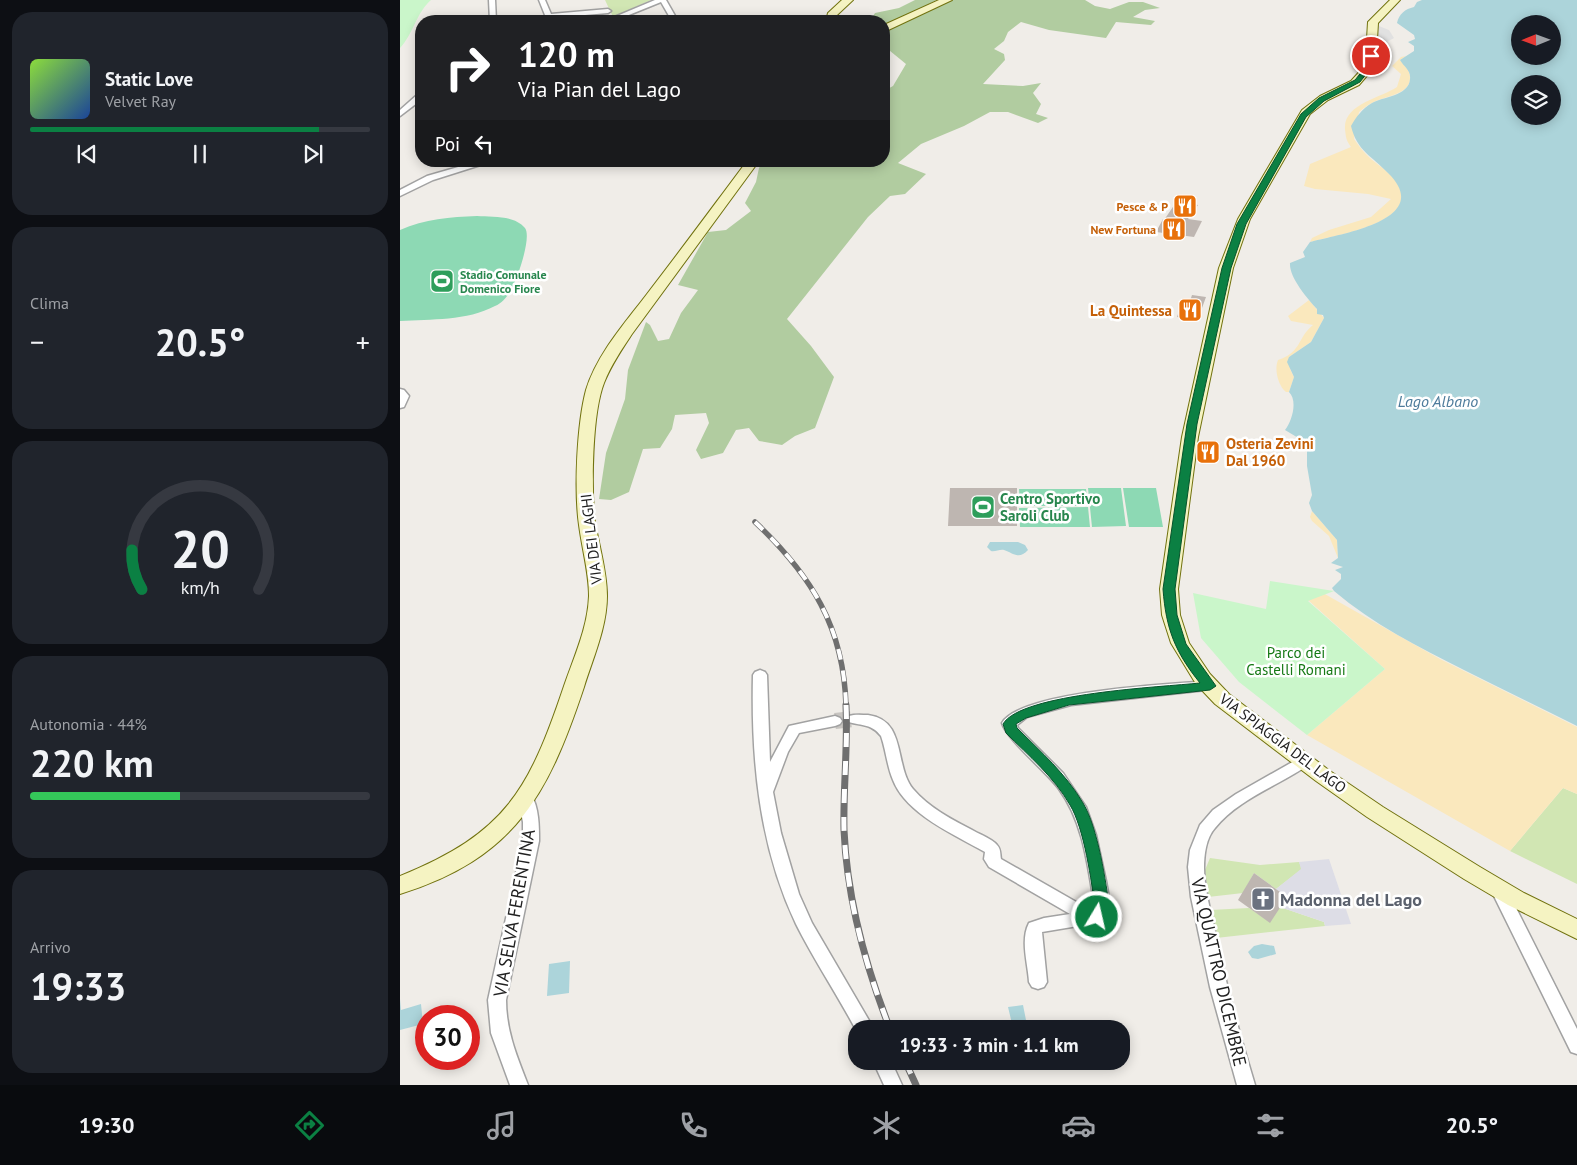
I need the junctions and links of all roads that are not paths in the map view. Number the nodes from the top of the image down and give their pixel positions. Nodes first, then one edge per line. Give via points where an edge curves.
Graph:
1 (492, 0) edge
2 (542, 0) edge
3 (662, 0) edge
4 (848, 0) edge
5 (947, 0) edge
6 (1395, 0) edge
7 (493, 15) edge
8 (548, 15) edge
9 (558, 15) edge
10 (608, 15) edge
11 (623, 15) edge
12 (671, 15) edge
13 (831, 15) edge
14 (890, 27) edge
15 (415, 101) edge
16 (400, 114) edge
17 (468, 167) edge
18 (749, 167) edge
19 (400, 193) edge
20 (400, 392) edge
21 (400, 405) edge
22 (760, 675) dead end
23 (1210, 686) junction
24 (854, 719) tunnel mouth
25 (835, 721) tunnel mouth
26 (1303, 760) junction
27 (765, 793) junction
28 (526, 798) junction
29 (400, 885) edge
30 (1499, 890) junction
31 (1090, 918) junction
32 (1577, 930) edge
33 (1038, 982) dead end
34 (859, 1020) edge
35 (1577, 1047) edge
36 (886, 1070) edge
37 (519, 1085) edge
38 (893, 1085) edge
39 (1246, 1085) edge

1 - 7 street
2 - 8 street
3 - 11 street
3 - 12 street
4 - 13 street
5 - 14 street
6 - 23 street, VIA SPIAGGIA DEL LAGO via 1372,23 1370,60 1363,76 1352,85 1321,99 1303,116 1241,224 1226,268 1192,424 1169,589 1171,615 1180,644
9 - 10 street via 607,8
15 - 16 street
17 - 19 street via 430,178
18 - 28 street, VIA DEI LAGHI via 626,332 596,382 591,405 585,487 587,522 597,576 597,607 592,633 564,717
20 - 21 street via 404,396
22 - 27 street via 759,724
23 - 26 street, VIA SPIAGGIA DEL LAGO
23 - 31 street via 1069,701 1021,715 1009,724 1011,730 1059,778 1082,816 1103,909 1100,915
24 - 31 street via 876,722 887,731 902,786 915,800 991,848 992,860 996,863
25 - 27 street via 794,729
26 - 30 street, VIA SPIAGGIA DEL LAGO via 1375,812
26 - 39 street, VIA QUATTRO DICEMBRE via 1216,816 1206,828 1198,852 1197,882 1207,936
27 - 34 street via 778,854 796,904 825,964
28 - 29 street, VIA DEI LAGHI via 505,823 479,843 435,870
28 - 37 street, VIA SELVA FERENTINA via 532,822 531,841 496,1011 499,1033
30 - 32 street, VIA SPIAGGIA DEL LAGO
30 - 35 street
31 - 33 street via 1035,928
36 - 38 street

